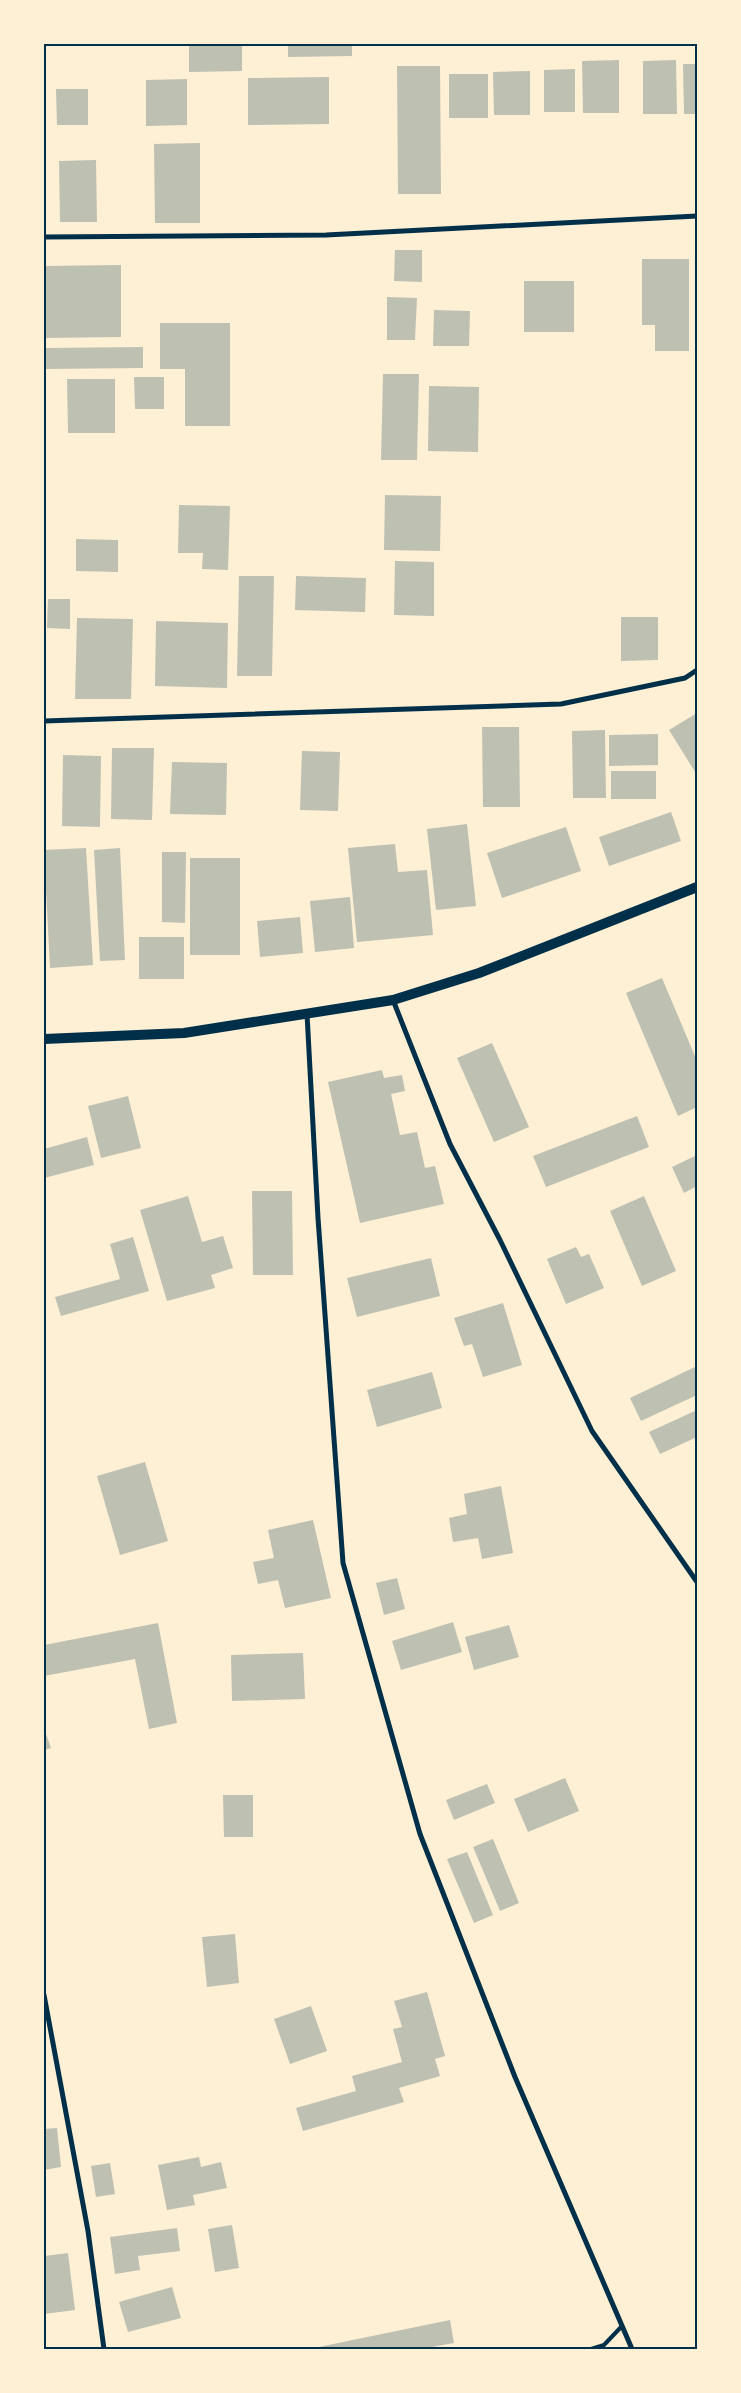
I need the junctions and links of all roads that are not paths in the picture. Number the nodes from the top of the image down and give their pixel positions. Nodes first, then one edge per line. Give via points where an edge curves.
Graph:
1 (697, 216) edge
2 (44, 238) edge
3 (697, 670) edge
4 (44, 721) edge
5 (697, 887) edge
6 (393, 1000) junction
7 (307, 1014) junction
8 (44, 1039) edge
9 (697, 1582) edge
10 (44, 1995) edge
11 (622, 2326) junction
12 (104, 2349) edge
13 (591, 2349) edge
14 (632, 2349) edge

1 - 2 street via 326,235
3 - 4 street via 685,678 560,704
5 - 6 main road via 479,973
6 - 7 main road
6 - 9 street via 450,1144 592,1430
7 - 8 main road via 184,1033
7 - 11 street via 318,1218 344,1563 420,1834 516,2077
10 - 12 street via 88,2231
11 - 13 lane via 604,2345
11 - 14 street

